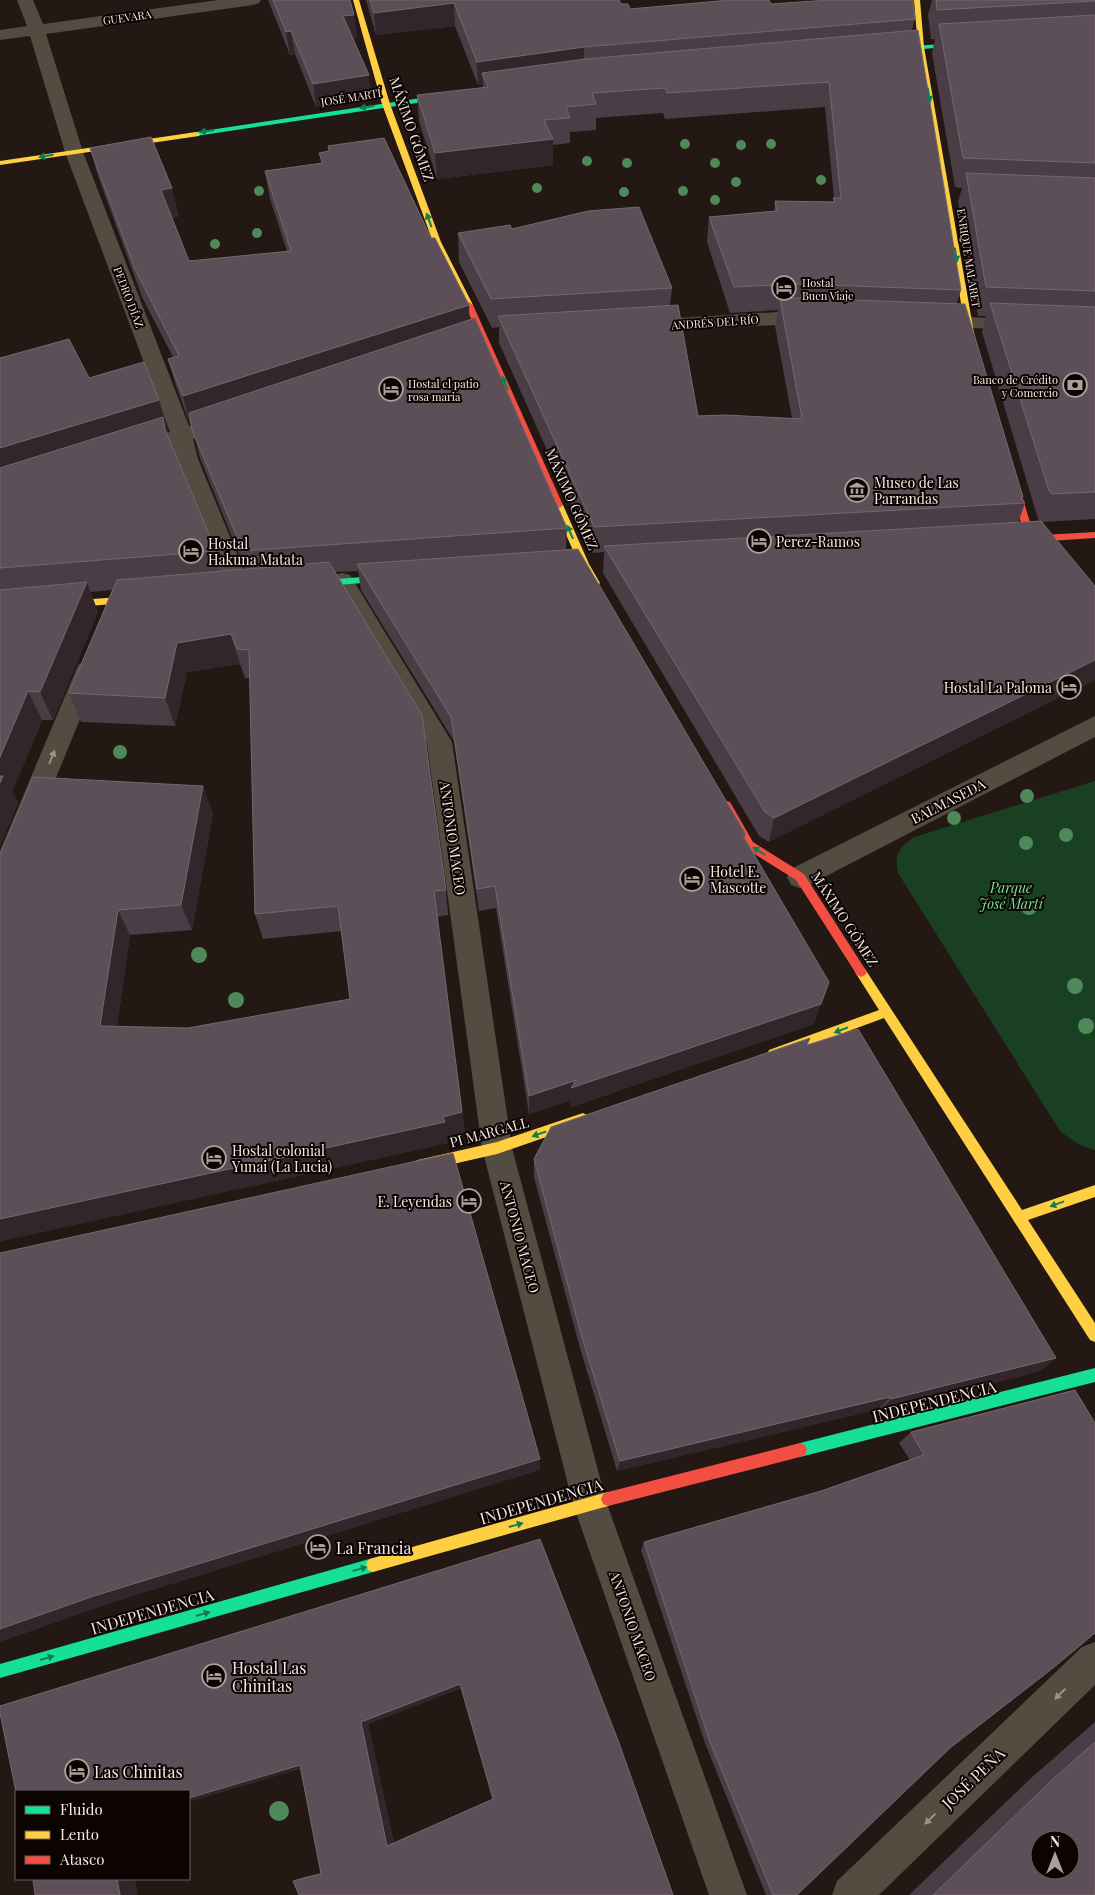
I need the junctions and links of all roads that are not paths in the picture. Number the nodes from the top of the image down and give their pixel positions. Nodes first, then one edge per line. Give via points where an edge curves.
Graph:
1 (25, 0) edge
2 (253, 0) edge
3 (356, 0) edge
4 (916, 0) edge
5 (37, 30) junction
6 (0, 35) edge
7 (979, 43) edge
8 (921, 47) junction
9 (871, 52) edge
10 (462, 94) edge
11 (386, 104) junction
12 (74, 152) junction
13 (0, 163) edge
14 (946, 195) junction
15 (966, 196) edge
16 (832, 318) edge
17 (919, 321) edge
18 (967, 323) junction
19 (629, 327) edge
20 (1095, 328) edge
21 (975, 352) edge
22 (248, 414) edge
23 (182, 436) junction
24 (118, 456) edge
25 (1009, 466) edge
26 (1095, 535) edge
27 (1041, 539) junction
28 (1001, 541) edge
29 (410, 576) edge
30 (342, 581) junction
31 (296, 586) edge
32 (599, 589) edge
33 (240, 590) edge
34 (1095, 596) edge
35 (155, 598) edge
36 (117, 600) junction
37 (0, 610) edge
38 (1095, 726) edge
39 (719, 794) edge
40 (800, 877) junction
41 (0, 883) edge
42 (886, 1012) junction
43 (765, 1057) edge
44 (599, 1114) edge
45 (497, 1148) junction
46 (410, 1168) edge
47 (1095, 1190) edge
48 (1019, 1217) junction
49 (1095, 1335) edge
50 (1095, 1376) edge
51 (590, 1504) junction
52 (1095, 1660) edge
53 (0, 1671) edge
54 (728, 1895) edge
55 (851, 1895) edge

1 - 5 street, PEDRO DÍAZ
2 - 5 street, GUEVARA
3 - 11 street, MÁXIMO GÓMEZ
4 - 8 street, ENRIQUE MALARET
5 - 6 street, GUEVARA
5 - 12 street, PEDRO DÍAZ
7 - 8 street
8 - 9 street
8 -> 14 street, ENRIQUE MALARET
10 - 11 street, JOSÉ MARTÍ
11 -> 12 street, JOSÉ MARTÍ
32 -> 11 street, MÁXIMO GÓMEZ via 584,564 484,338 437,242
12 -> 13 street, JOSÉ MARTÍ
12 - 23 street, PEDRO DÍAZ
14 - 15 street
14 -> 18 street, ENRIQUE MALARET
16 - 19 street, ANDRÉS DEL RÍO via 794,317
17 - 18 street
18 - 20 street
18 - 21 street, ENRIQUE MALARET
22 - 23 street
23 - 24 street
23 - 33 street, PEDRO DÍAZ via 187,459
25 - 27 street via 1026,523
26 - 27 street
27 - 28 street
27 - 34 street
29 - 30 street
30 - 31 street
30 - 45 street, ANTONIO MACEO via 439,742
35 - 36 street
36 - 37 street
41 -> 36 street
38 - 40 street, BALMASEDA
40 -> 39 street, MÁXIMO GÓMEZ via 749,844
40 - 42 street, MÁXIMO GÓMEZ
42 -> 43 street
42 - 48 street, MÁXIMO GÓMEZ
44 -> 45 street, PI MARGALL
45 - 46 street, PI MARGALL
45 - 51 street, ANTONIO MACEO
47 -> 48 street
48 - 49 street, MÁXIMO GÓMEZ
50 - 51 street, INDEPENDENCIA
53 -> 51 street, INDEPENDENCIA
51 - 54 street, ANTONIO MACEO
52 -> 55 street, JOSÉ PEÑA

